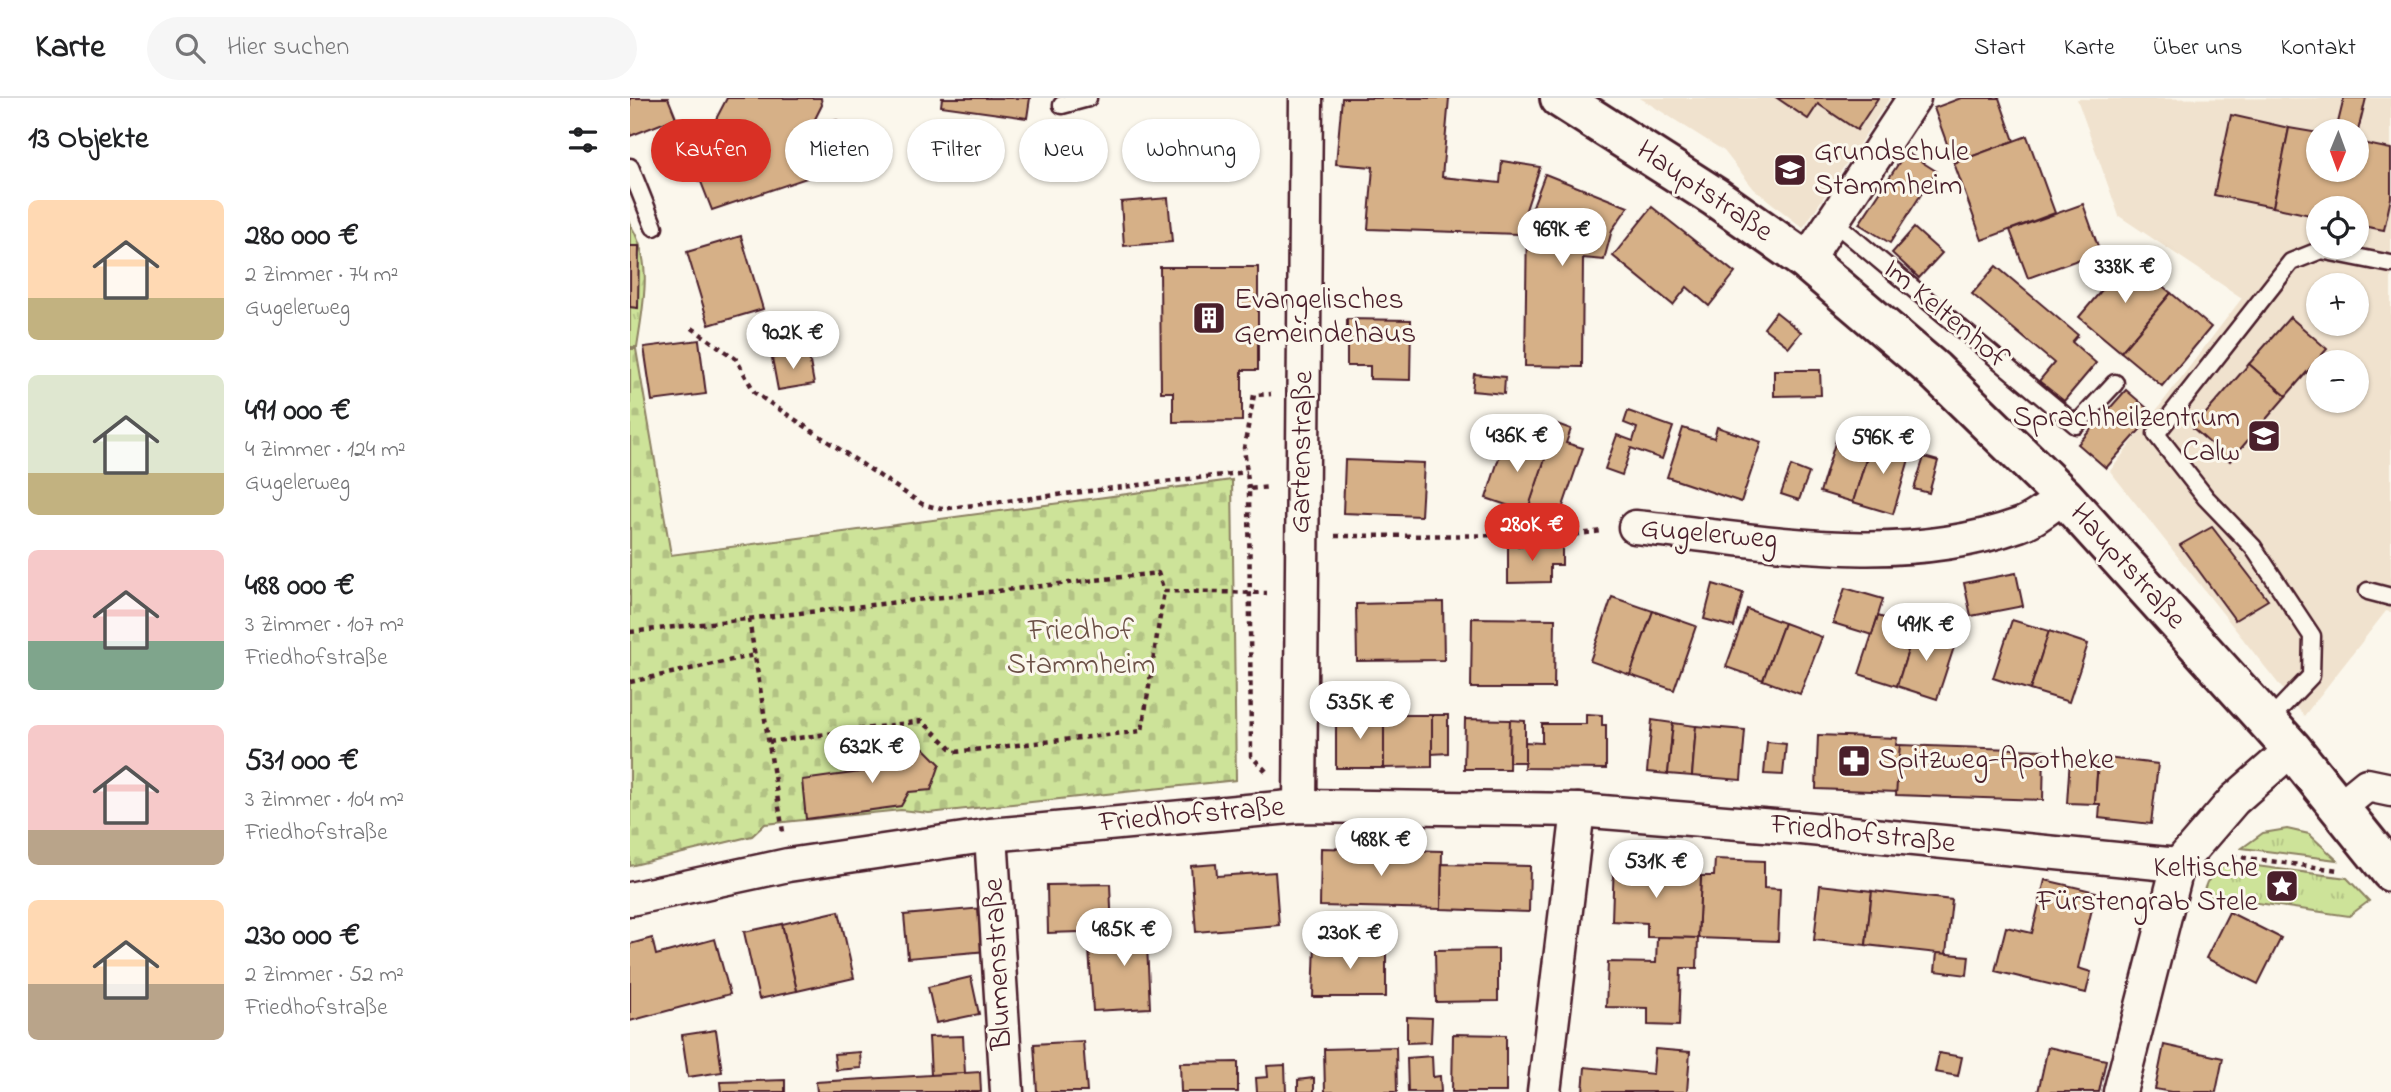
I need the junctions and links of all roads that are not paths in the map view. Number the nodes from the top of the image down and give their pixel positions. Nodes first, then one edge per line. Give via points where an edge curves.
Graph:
1 (1088, 98) edge
2 (1306, 98) edge
3 (1560, 98) edge
4 (1914, 98) edge
5 (1062, 105) dead end
6 (630, 167) edge
7 (1834, 222) junction
8 (654, 227) dead end
9 (1807, 261) junction
10 (2391, 264) edge
11 (2115, 383) dead end
12 (2064, 497) junction
13 (1635, 527) road end
14 (2368, 591) dead end
15 (2391, 597) edge
16 (2280, 735) junction
17 (2391, 790) edge
18 (1300, 806) junction
19 (2340, 807) junction
20 (1578, 810) junction
21 (991, 835) junction
22 (2383, 861) edge
23 (2178, 865) junction
24 (630, 899) edge
25 (1007, 1092) edge
26 (1544, 1092) edge
27 (2120, 1092) edge

1 - 5 lane
2 - 18 street, Gartenstraße
3 - 9 street, Hauptstraße
4 - 7 street
6 - 8 lane
7 - 9 street
7 - 11 lane, Im Keltenhof via 2076,425
9 - 12 street, Hauptstraße via 1934,370
10 - 16 lane via 2321,250 2291,262 2156,434 2206,498 2253,547 2312,636 2311,676
12 - 13 street, Gugelerweg via 2021,525 1948,543 1876,551
12 - 16 street, Hauptstraße
14 - 15 lane
16 - 19 street, Hauptstraße
16 - 23 street via 2234,800
17 - 19 street via 2367,785
18 - 20 street, Friedhofstraße
18 - 21 street, Friedhofstraße
19 - 22 street, Hauptstraße
20 - 23 street, Friedhofstraße
20 - 26 street
21 - 24 street, Friedhofstraße via 788,865
21 - 25 street, Blumenstraße
23 - 27 street

